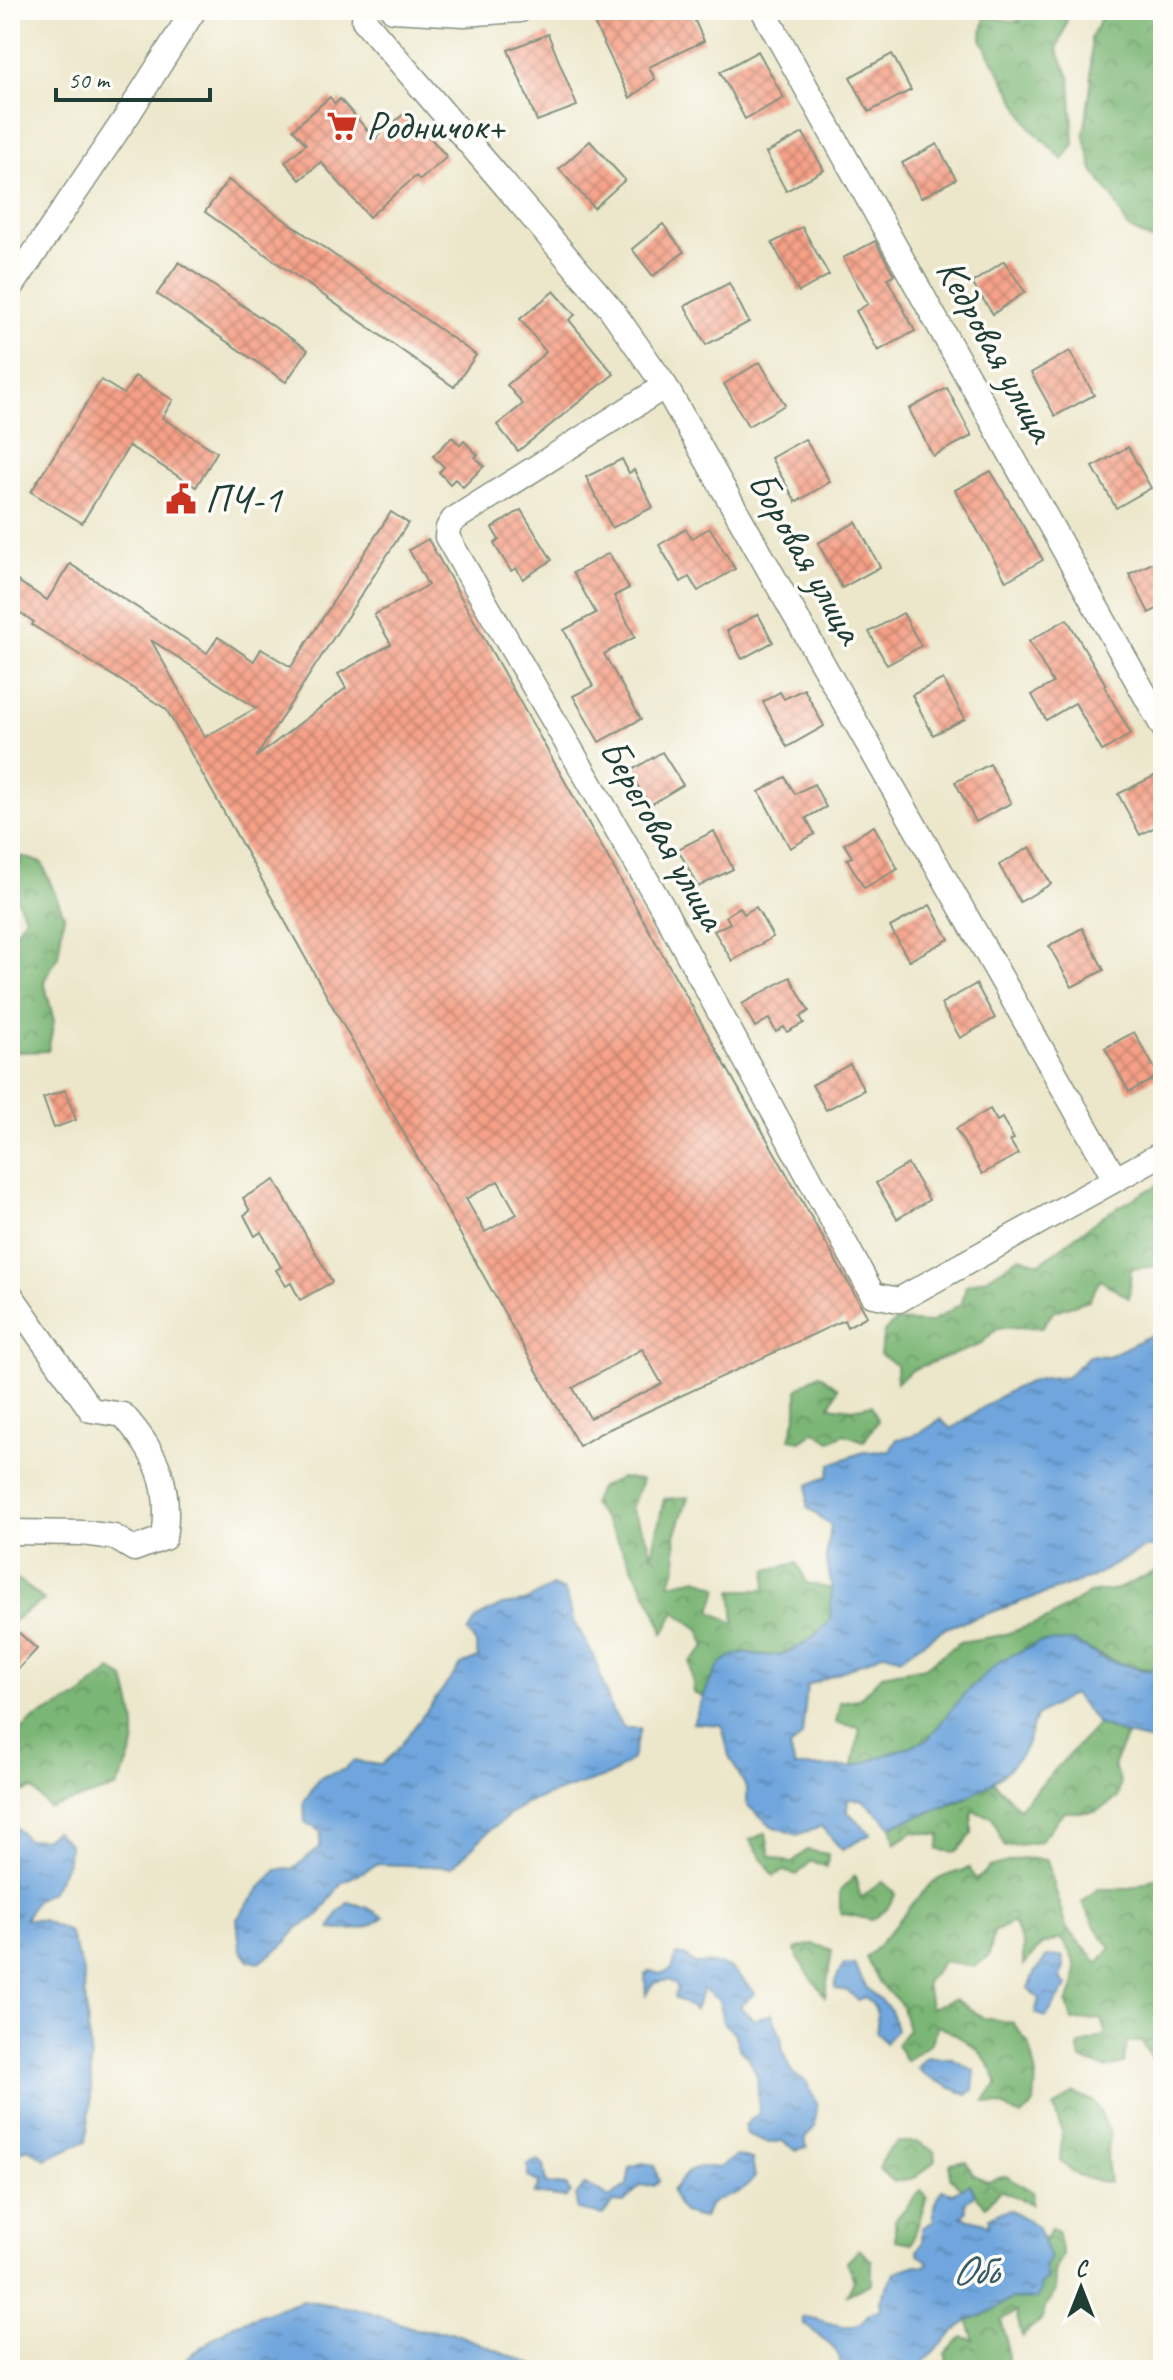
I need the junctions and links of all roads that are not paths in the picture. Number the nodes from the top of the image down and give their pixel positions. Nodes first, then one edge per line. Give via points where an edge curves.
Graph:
1 (194, 10) edge
2 (393, 10) edge
3 (520, 10) edge
4 (763, 10) edge
5 (364, 15) edge
6 (10, 289) edge
7 (665, 386) junction
8 (1163, 727) edge
9 (1163, 1153) edge
10 (1115, 1179) junction
11 (10, 1294) edge
12 (10, 1532) edge

1 - 6 street
2 - 3 street
4 - 8 street, Кедровая улица
5 - 7 street, Боровая улица via 591,285
7 - 10 street, Боровая улица
7 - 10 street, Береговая улица via 453,520 447,537 664,910 873,1295 899,1300
9 - 10 street
11 - 12 street via 91,1410 123,1415 146,1441 161,1469 167,1518 164,1538 134,1549 114,1537

